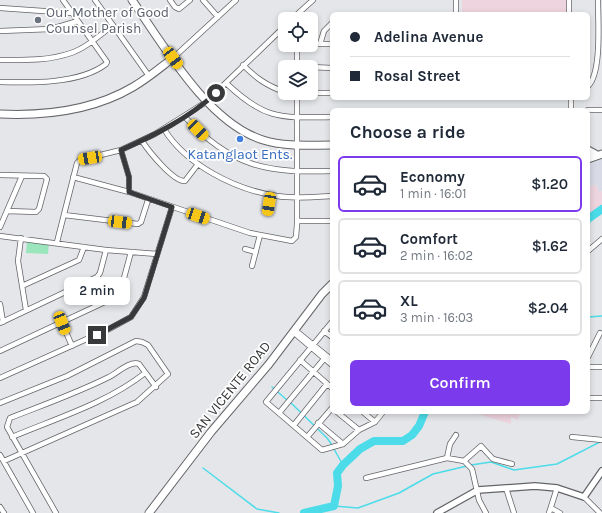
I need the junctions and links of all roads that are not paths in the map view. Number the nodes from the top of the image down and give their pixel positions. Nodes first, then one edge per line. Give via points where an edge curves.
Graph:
1 (63, 0) edge
2 (95, 0) edge
3 (132, 0) edge
4 (170, 0) edge
5 (190, 0) edge
6 (203, 0) edge
7 (236, 0) edge
8 (313, 0) edge
9 (456, 0) edge
10 (569, 0) edge
11 (598, 0) edge
12 (0, 8) edge
13 (300, 12) edge
14 (456, 12) edge
15 (569, 12) edge
16 (72, 13) junction
17 (218, 17) junction
18 (78, 21) junction
19 (330, 25) edge
20 (113, 26) junction
21 (0, 31) edge
22 (278, 33) edge
23 (92, 41) junction
24 (320, 44) joint
25 (330, 44) edge
26 (173, 58) junction
27 (0, 60) edge
28 (243, 65) junction
29 (318, 68) edge
30 (330, 68) edge
31 (149, 76) junction
32 (0, 82) edge
33 (226, 83) junction
34 (590, 83) edge
35 (278, 90) edge
36 (318, 93) edge
37 (330, 93) edge
38 (297, 100) edge
39 (206, 102) junction
40 (590, 110) edge
41 (602, 110) edge
42 (0, 114) edge
43 (184, 116) junction
44 (330, 117) edge
45 (297, 118) junction
46 (164, 129) junction
47 (142, 141) junction
48 (330, 145) edge
49 (298, 146) junction
50 (121, 150) junction
51 (590, 151) edge
52 (600, 155) edge
53 (590, 158) edge
54 (198, 164) junction
55 (298, 172) junction
56 (330, 172) edge
57 (0, 175) edge
58 (22, 176) junction
59 (73, 177) junction
60 (129, 192) junction
61 (270, 195) junction
62 (330, 196) edge
63 (298, 197) junction
64 (148, 200) junction
65 (172, 207) junction
66 (8, 211) junction
67 (268, 213) dead end
68 (64, 215) junction
69 (298, 221) junction
70 (330, 221) edge
71 (0, 227) edge
72 (260, 235) junction
73 (0, 236) edge
74 (21, 238) junction
75 (602, 239) edge
76 (57, 242) junction
77 (84, 247) junction
78 (590, 249) edge
79 (106, 250) junction
80 (245, 250) dead end
81 (131, 252) junction
82 (256, 252) junction
83 (157, 254) junction
84 (252, 266) dead end
85 (22, 286) junction
86 (330, 286) edge
87 (0, 304) edge
88 (26, 310) junction
89 (2, 322) edge
90 (62, 323) junction
91 (330, 324) edge
92 (294, 331) junction
93 (324, 331) junction
94 (600, 333) dead end
95 (330, 336) edge
96 (72, 346) junction
97 (311, 346) junction
98 (0, 351) edge
99 (590, 353) edge
100 (324, 359) junction
101 (330, 359) edge
102 (300, 360) junction
103 (330, 364) edge
104 (590, 367) edge
105 (602, 367) edge
106 (313, 372) junction
107 (145, 373) junction
108 (0, 378) edge
109 (327, 384) junction
110 (330, 386) edge
111 (156, 387) junction
112 (590, 398) edge
113 (602, 398) edge
114 (0, 403) edge
115 (330, 410) edge
116 (280, 413) junction
117 (339, 414) edge
118 (365, 414) edge
119 (381, 414) edge
120 (375, 422) junction
121 (318, 423) junction
122 (294, 425) junction
123 (359, 430) junction
124 (456, 435) dead end
125 (12, 436) junction
126 (308, 436) junction
127 (572, 437) dead end
128 (602, 440) edge
129 (343, 444) junction
130 (21, 452) junction
131 (0, 455) edge
132 (447, 458) junction
133 (4, 461) junction
134 (464, 461) junction
135 (512, 464) dead end
136 (602, 471) edge
137 (366, 478) dead end
138 (506, 488) junction
139 (558, 488) junction
140 (478, 490) junction
141 (584, 497) junction
142 (0, 507) edge
143 (550, 511) edge
144 (4, 513) edge
145 (33, 513) edge
146 (56, 513) edge
147 (149, 513) edge
148 (437, 513) edge
149 (486, 513) edge
150 (514, 513) edge
151 (560, 513) edge
152 (600, 513) edge

1 - 16 street
2 - 20 street
3 - 26 main road
4 - 5 street via 178,8
6 - 17 street
7 - 17 street
8 - 13 street
9 - 14 street
10 - 15 street
11 - 34 street via 599,58
12 - 16 street
16 - 18 street
17 - 26 street
18 - 21 street via 51,29
18 - 23 street
19 - 24 street via 324,31
20 - 23 street
20 - 31 street
22 - 28 street
23 - 27 street via 72,53 40,60
23 - 32 street via 107,62 96,70 51,82
24 - 25 street
26 - 31 main road
26 - 39 main road
28 - 33 street
28 - 35 street via 258,80
29 - 30 street
31 - 42 main road via 106,100 72,109 20,115
33 - 39 street
33 - 45 street via 241,97 260,109 286,118
36 - 37 street
38 - 45 street
39 - 43 street
39 - 49 main road via 221,117 244,132 274,143
40 - 41 street
43 - 46 street
43 - 55 street via 204,136 238,159 270,169
44 - 45 street
45 - 49 street
46 - 47 street
46 - 54 street
47 - 50 street
47 - 54 street via 178,180 185,181
48 - 49 main road
49 - 55 street
50 - 59 street via 80,160
50 - 60 street via 129,177
51 - 52 main road
52 - 53 main road
54 - 61 street via 240,187
55 - 56 street
55 - 63 street
57 - 58 street
58 - 66 street
58 - 66 street via 44,176 47,180 39,209 36,212
59 - 60 street
59 - 68 street
60 - 64 street
61 - 63 street
61 - 67 street
62 - 63 street
63 - 69 street
64 - 65 street
64 - 68 street via 138,224
65 - 72 street
65 - 83 street
66 - 71 street
68 - 76 street
69 - 70 street
69 - 72 street via 296,237 292,241
72 - 82 street
73 - 74 street
74 - 76 street
74 - 85 street via 18,261
75 - 78 street
76 - 77 street
77 - 79 street
77 - 85 street via 79,260
79 - 81 street
79 - 88 street via 97,277
80 - 82 street
81 - 83 street
81 - 90 street via 121,289 107,301
82 - 84 street
83 - 96 street via 144,298 131,317
85 - 88 street
86 - 92 main road, SAN VICENTE ROAD
87 - 89 street
88 - 89 street
90 - 96 street
90 - 98 street
91 - 93 street
92 - 97 street
92 - 147 main road, SAN VICENTE ROAD
93 - 95 street
93 - 97 street
94 - 99 street
96 - 108 street
97 - 100 street
97 - 101 street
97 - 102 street
100 - 103 street
100 - 106 street
102 - 106 street
102 - 116 street via 266,402
104 - 105 street
106 - 109 street
106 - 116 street
107 - 111 street
107 - 125 street via 127,387 99,401
107 - 125 street via 139,364 133,363 66,396 10,418 7,427
109 - 110 street
109 - 122 street
111 - 114 street via 167,377 168,371 148,345 136,341 67,376
111 - 130 street via 137,402
112 - 113 street
115 - 121 street
116 - 122 street
117 - 123 street
118 - 120 street
119 - 120 street
120 - 123 street
121 - 126 street
121 - 129 street
122 - 126 street
123 - 129 street
124 - 132 street via 450,444
125 - 130 street
126 - 129 street via 322,450
127 - 128 street
130 - 133 street
130 - 146 street
131 - 133 street
132 - 134 street
132 - 137 street
133 - 145 street
134 - 135 street via 481,446 493,459
134 - 140 street via 472,469
136 - 141 street
138 - 139 street
138 - 140 street
138 - 150 street
139 - 141 street
139 - 143 street
140 - 148 street
140 - 149 street via 479,500
141 - 152 street
142 - 144 street
143 - 151 street

